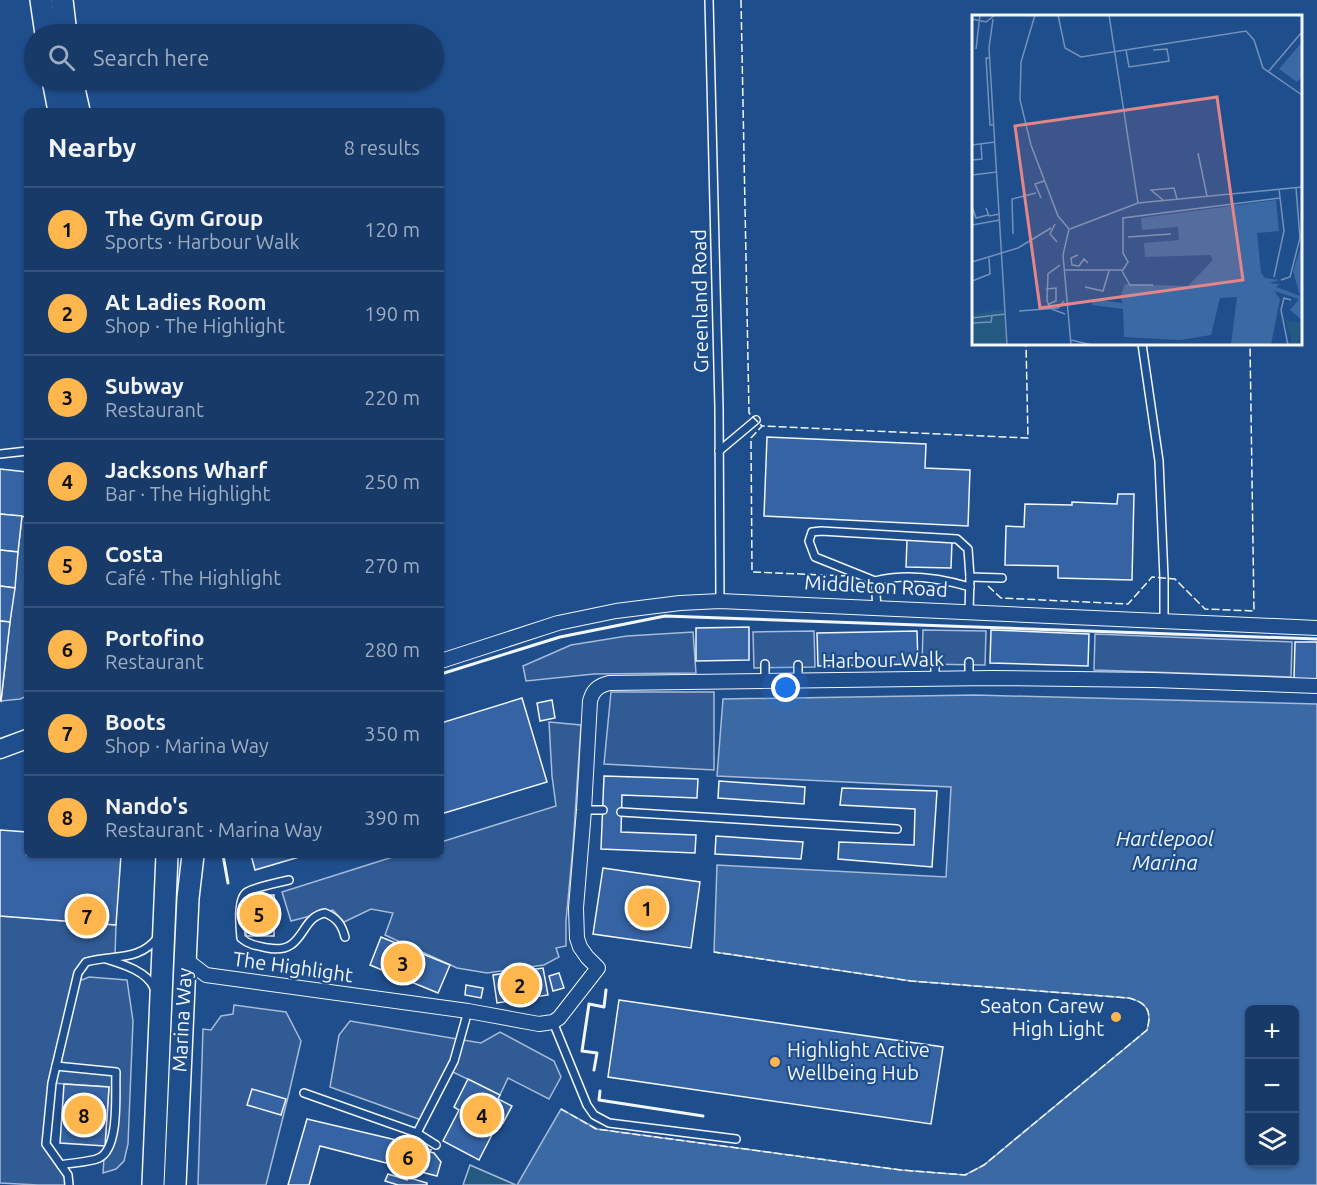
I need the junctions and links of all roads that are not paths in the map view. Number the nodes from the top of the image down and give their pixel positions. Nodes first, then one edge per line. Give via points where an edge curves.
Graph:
1 (41, 0) edge
2 (62, 0) edge
3 (709, 0) edge
4 (45, 24) edge
5 (65, 24) edge
6 (55, 90) edge
7 (74, 90) edge
8 (58, 108) edge
9 (78, 108) edge
10 (1142, 345) edge
11 (756, 420) dead end
12 (24, 451) edge
13 (719, 451) junction
14 (0, 453) edge
15 (970, 577) junction
16 (1002, 578) dead end
17 (875, 581) junction
18 (970, 587) junction
19 (720, 602) junction
20 (876, 608) junction
21 (969, 612) junction
22 (1164, 621) junction
23 (1317, 628) edge
24 (444, 660) edge
25 (935, 662) dead end
26 (969, 662) dead end
27 (765, 664) dead end
28 (798, 665) dead end
29 (935, 678) junction
30 (969, 678) junction
31 (798, 680) junction
32 (765, 681) junction
33 (1317, 686) edge
34 (24, 740) edge
35 (0, 749) edge
36 (584, 810) junction
37 (603, 810) dead end
38 (621, 812) dead end
39 (897, 829) dead end
40 (167, 858) edge
41 (193, 858) edge
42 (289, 880) dead end
43 (164, 928) junction
44 (345, 937) dead end
45 (100, 958) junction
46 (185, 959) junction
47 (206, 975) junction
48 (184, 988) junction
49 (160, 1004) junction
50 (468, 1011) junction
51 (553, 1022) junction
52 (56, 1066) junction
53 (304, 1093) dead end
54 (417, 1133) junction
55 (736, 1139) dead end
56 (436, 1146) dead end
57 (61, 1165) junction
58 (151, 1174) edge
59 (69, 1185) edge
60 (175, 1185) edge

1 - 4 highway
2 - 5 highway
3 - 13 lane, Greenland Road
6 - 8 highway
7 - 9 highway
10 - 22 lane via 1159,461
11 - 13 lane
12 - 14 lane
13 - 19 lane, Greenland Road
15 - 16 lane
15 - 17 lane via 968,549 957,539 812,532 809,541 815,557
15 - 18 lane
17 - 18 lane via 902,577 950,581
17 - 20 lane
18 - 21 lane
19 - 20 street, Middleton Road
19 - 24 street, Middleton Road via 615,611 569,621
20 - 21 street, Middleton Road
21 - 22 street, Middleton Road
22 - 23 street, Middleton Road
25 - 29 lane
26 - 30 lane
27 - 32 lane
28 - 31 lane
29 - 30 street, Harbour Walk
29 - 31 street, Harbour Walk
30 - 33 street, Harbour Walk
31 - 32 street, Harbour Walk
32 - 36 street, Harbour Walk via 599,686 590,701
34 - 35 main road
36 - 37 lane
36 - 51 street, Harbour Walk via 577,938 598,968
38 - 39 lane
40 - 43 highway, Marina Way
41 - 46 highway, Marina Way
42 - 44 lane via 247,891 242,897 241,938 256,946 284,949 295,943 313,918 325,913 342,926
43 - 45 lane via 146,949 132,955
43 - 49 highway, Marina Way
45 - 49 lane via 128,965 151,981
45 - 52 lane via 86,962 78,973
46 - 47 street, The Highlight
46 - 48 highway, Marina Way
47 - 48 street, The Highlight
47 - 50 street, The Highlight
48 - 60 highway, Marina Way
49 - 58 highway, Marina Way
50 - 51 street, The Highlight
50 - 54 lane via 454,1061
51 - 55 lane via 594,1116 609,1123
52 - 57 lane via 46,1144
52 - 57 lane via 116,1072 114,1125 108,1151 98,1159
53 - 54 lane
54 - 56 lane
57 - 59 lane

